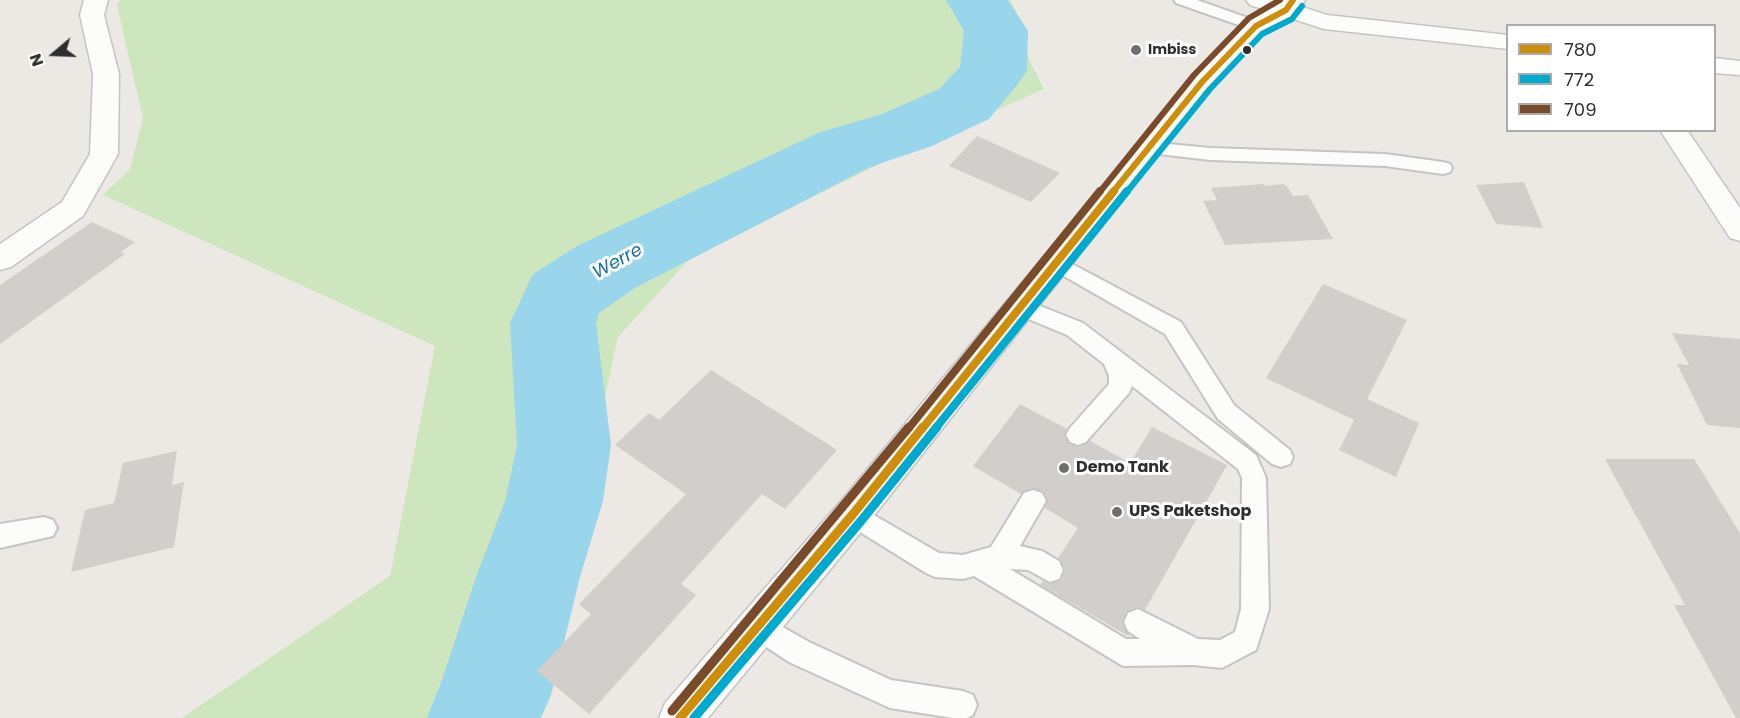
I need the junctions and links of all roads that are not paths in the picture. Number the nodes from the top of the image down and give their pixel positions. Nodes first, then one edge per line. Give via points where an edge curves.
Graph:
1 (96, 0) edge
2 (1182, 0) edge
3 (1289, 5) edge
4 (1257, 9) edge
5 (1506, 42) edge
6 (1716, 65) edge
7 (1740, 68) edge
8 (1674, 132) edge
9 (1149, 148) junction
10 (1443, 168) dead end
11 (1740, 231) edge
12 (0, 259) edge
13 (1057, 262) junction
14 (1020, 306) junction
15 (1113, 358) junction
16 (1078, 435) dead end
17 (1281, 457) dead end
18 (1033, 501) dead end
19 (853, 514) junction
20 (44, 528) dead end
21 (0, 536) edge
22 (989, 560) junction
23 (1050, 570) dead end
24 (1138, 622) dead end
25 (758, 626) junction
26 (1197, 653) junction
27 (963, 705) dead end
28 (680, 718) edge

1 - 12 main road via 92,15 106,74 104,154 73,209
2 - 4 lane
3 - 4 main road
3 - 5 main road via 1324,22
4 - 9 main road
6 - 7 main road
8 - 11 main road
9 - 10 lane via 1385,160
9 - 13 main road
13 - 14 main road
13 - 17 lane via 1173,328 1226,412
14 - 15 lane via 1075,329
14 - 19 main road
15 - 16 lane via 1121,387
15 - 26 lane via 1247,462 1254,478 1255,609 1246,641 1222,654
18 - 22 lane
19 - 22 lane via 936,565 963,567
19 - 25 main road
20 - 21 lane
22 - 23 lane via 1033,559
22 - 26 lane via 1123,652
24 - 26 lane
25 - 27 lane via 799,652 890,694
25 - 28 main road

